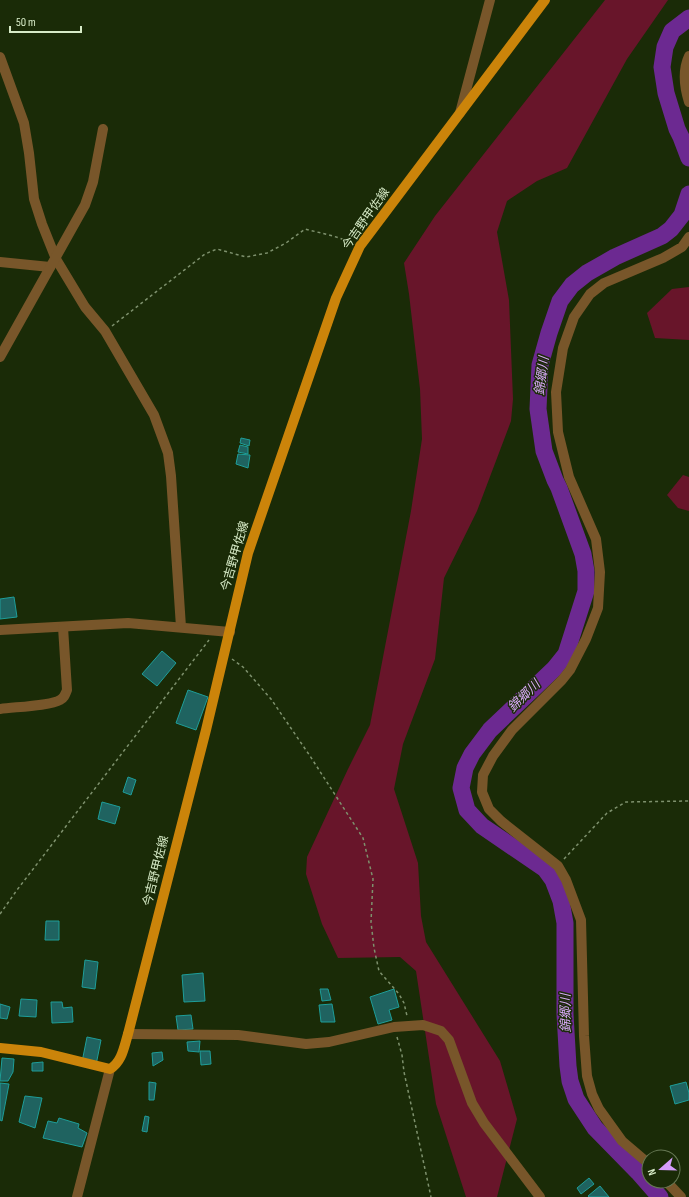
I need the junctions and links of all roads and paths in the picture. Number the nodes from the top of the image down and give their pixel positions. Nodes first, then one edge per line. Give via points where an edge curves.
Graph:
1 (490, 0) edge
2 (545, 0) edge
3 (689, 56) edge
4 (0, 57) edge
5 (689, 102) edge
6 (460, 113) junction
7 (103, 129) dead end
8 (689, 237) edge
9 (360, 246) junction
10 (0, 262) edge
11 (53, 263) junction
12 (106, 331) junction
13 (0, 357) edge
14 (63, 627) junction
15 (181, 627) junction
16 (0, 630) edge
17 (216, 631) junction
18 (230, 632) junction
19 (224, 654) junction
20 (0, 709) edge
21 (689, 801) edge
22 (558, 866) junction
23 (0, 914) edge
24 (409, 1026) junction
25 (394, 1027) junction
26 (128, 1034) junction
27 (0, 1048) edge
28 (110, 1069) junction
29 (641, 1157) edge
30 (674, 1189) edge
31 (77, 1197) edge
32 (431, 1197) edge
33 (540, 1197) edge
34 (681, 1197) edge

1 - 6 street
2 - 6 main road, 今吉野甲佐線
3 - 5 street via 685,64 684,83
4 - 11 street via 24,123 34,199
6 - 9 main road, 今吉野甲佐線
7 - 11 street via 93,182 85,205
8 - 22 street via 682,247 663,258 604,283 590,294 574,317 563,348 556,392 558,432 569,477 596,539 600,572 598,608 570,670 512,730 493,756 483,775 482,792 489,809 501,821
9 - 12 path via 305,229 267,253 246,257 217,249 205,254
9 - 18 main road, 今吉野甲佐線 via 336,298 258,522 248,553
10 - 11 street
11 - 12 street
11 - 13 street
12 - 15 street via 154,415 168,453
14 - 15 street via 128,623
14 - 16 street
14 - 20 street via 67,690 64,697 59,701
15 - 17 street
17 - 18 street
17 - 23 path
18 - 19 main road, 今吉野甲佐線
19 - 24 path via 243,666 271,699 363,838 373,879 371,922 379,971 404,1003
19 - 26 main road, 今吉野甲佐線
21 - 22 path via 626,802 607,813
22 - 29 street via 581,920 584,1036 587,1076 592,1094 599,1109 622,1141
24 - 25 street
24 - 33 street via 423,1025 441,1031 449,1040 472,1103 496,1141
25 - 26 street via 329,1042 306,1044 238,1035
25 - 32 path
26 - 28 main road, 今吉野甲佐線 via 116,1065
27 - 28 main road via 41,1052
28 - 31 street
30 - 34 street

